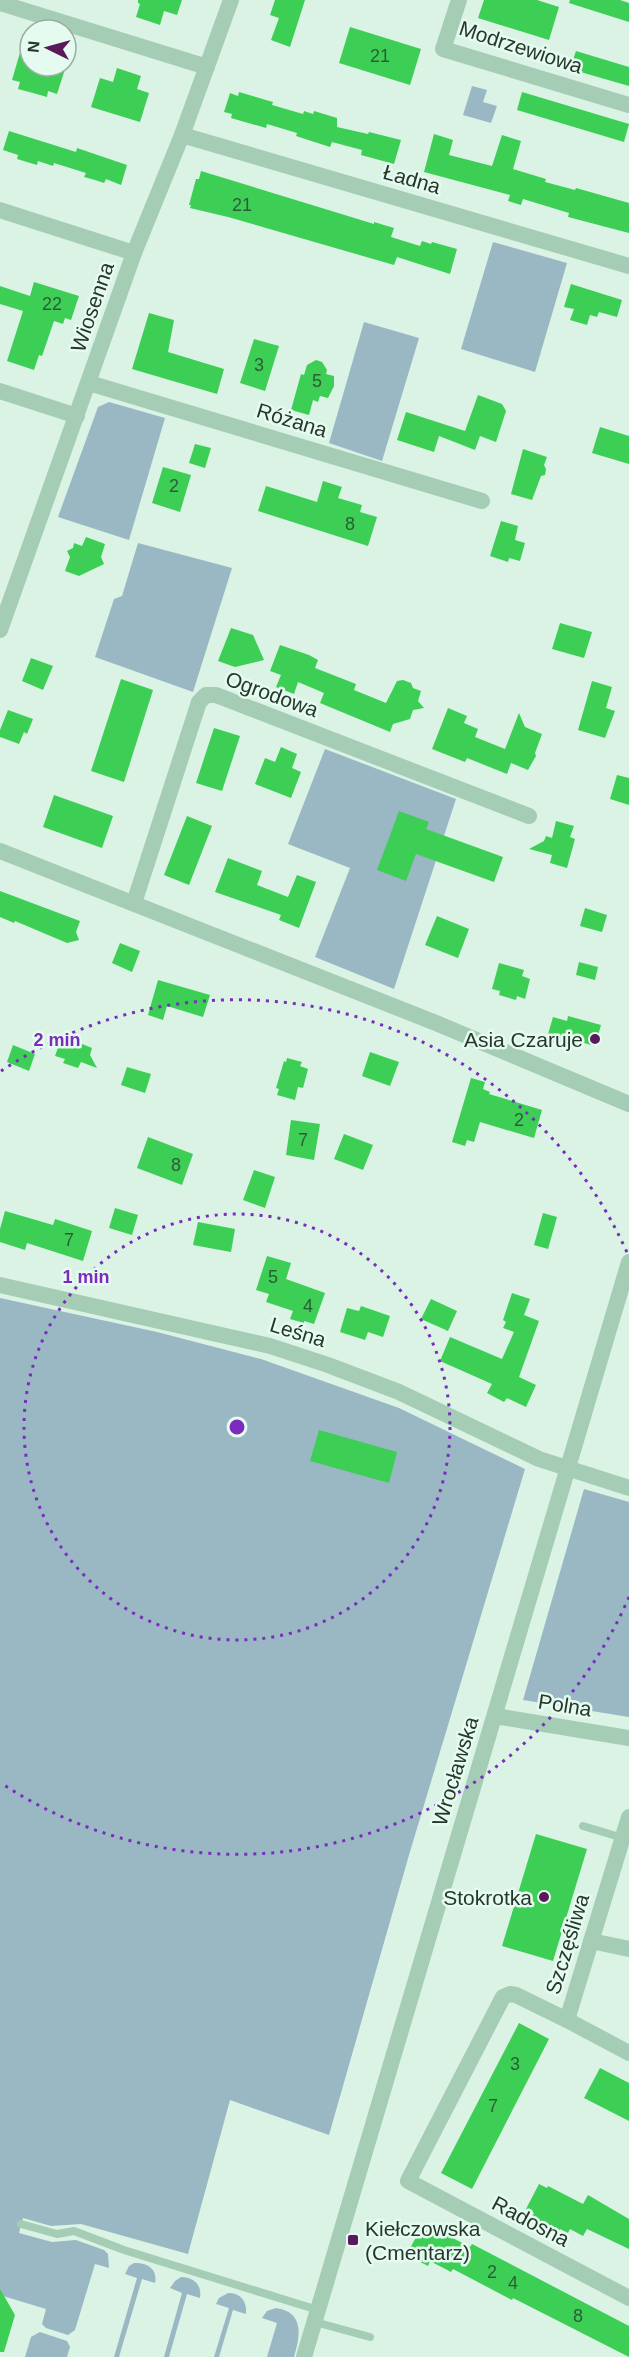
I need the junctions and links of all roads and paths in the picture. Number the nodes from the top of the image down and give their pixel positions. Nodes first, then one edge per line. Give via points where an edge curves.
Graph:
1 (231, 0) edge
2 (459, 0) edge
3 (0, 3) edge
4 (207, 67) junction
5 (629, 105) edge
6 (182, 135) junction
7 (0, 210) edge
8 (134, 253) junction
9 (629, 266) edge
10 (89, 383) junction
11 (0, 391) edge
12 (77, 416) junction
13 (482, 501) dead end
14 (0, 630) edge
15 (529, 816) dead end
16 (0, 850) edge
17 (134, 903) junction
18 (629, 1104) edge
19 (629, 1262) edge
20 (0, 1285) edge
21 (567, 1468) junction
22 (629, 1488) edge
23 (495, 1716) junction
24 (629, 1738) edge
25 (629, 1817) edge
26 (583, 1826) dead end
27 (626, 1838) edge
28 (591, 1941) junction
29 (629, 1949) edge
30 (567, 2020) junction
31 (629, 2053) edge
32 (412, 2183) joint
33 (21, 2224) dead end
34 (629, 2298) edge
35 (316, 2316) junction
36 (370, 2337) dead end
37 (304, 2357) edge

1 - 4 street, Wiosenna
2 - 5 street, Modrzewiowa via 443,49
3 - 4 street
4 - 6 street, Wiosenna
6 - 8 street, Wiosenna
6 - 9 street, Ładna
7 - 8 street
8 - 10 street, Wiosenna
10 - 12 street, Wiosenna
10 - 13 street, Różana
11 - 12 street
12 - 14 street, Wiosenna
15 - 17 street, Ogrodowa via 216,695 206,695 198,702
16 - 17 street
17 - 18 street
19 - 21 street, Wrocławska
20 - 21 street, Leśna via 270,1346 362,1376 539,1459
21 - 22 street, Leśna
21 - 23 street, Wrocławska
23 - 24 street, Polna
23 - 35 street, Wrocławska
25 - 27 street, Szczęśliwa
26 - 27 lane
27 - 28 street, Szczęśliwa
28 - 29 street
28 - 30 street, Szczęśliwa
30 - 31 street
30 - 32 street, Szczęśliwa via 516,1995 503,1997 408,2181
32 - 34 street, Radosna
33 - 35 lane via 57,2234 74,2231
35 - 36 lane
35 - 37 street, Wrocławska

